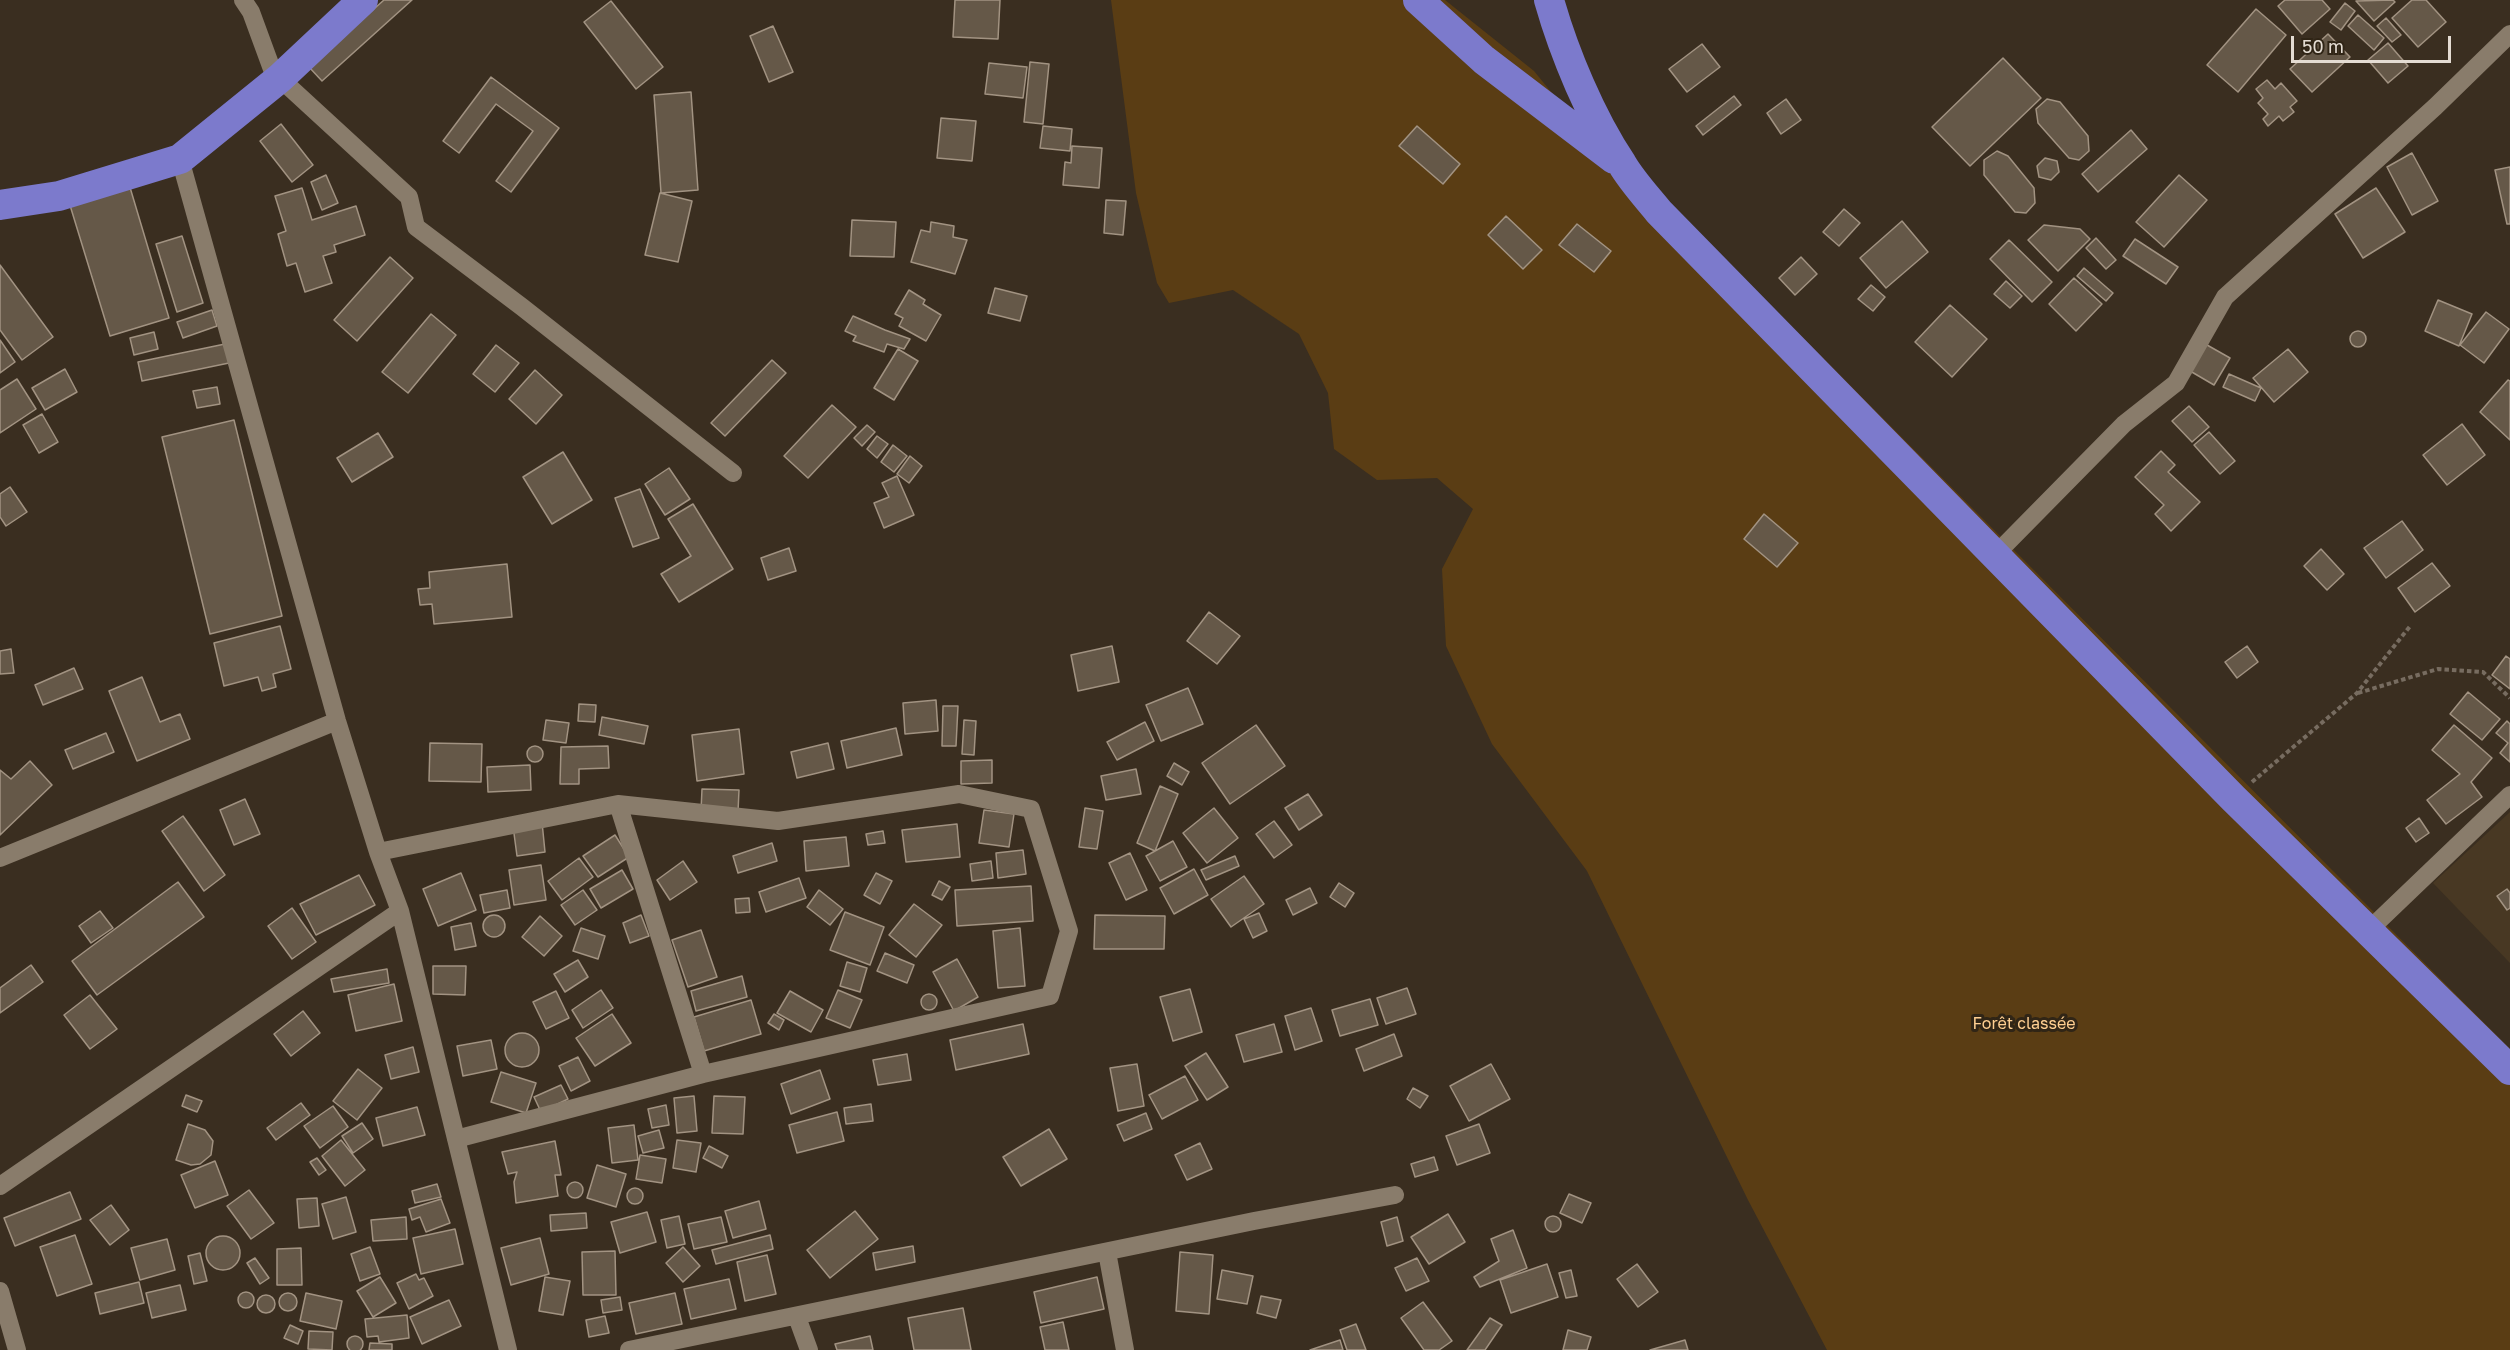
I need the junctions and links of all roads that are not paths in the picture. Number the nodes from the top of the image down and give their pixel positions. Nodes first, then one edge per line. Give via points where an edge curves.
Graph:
1 (243, 0) edge
2 (363, 0) edge
3 (1418, 0) edge
4 (1549, 0) edge
5 (2510, 34) edge
6 (280, 78) junction
7 (180, 159) junction
8 (1622, 164) junction
9 (0, 206) edge
10 (734, 473) dead end
11 (1995, 555) junction
12 (337, 721) junction
13 (2510, 795) edge
14 (618, 804) junction
15 (378, 852) junction
16 (0, 858) edge
17 (400, 911) junction
18 (2369, 930) junction
19 (2510, 1070) edge
20 (703, 1074) junction
21 (456, 1139) junction
22 (0, 1186) edge
23 (1395, 1195) dead end
24 (1107, 1251) junction
25 (0, 1291) edge
26 (797, 1317) junction
27 (17, 1350) edge
28 (508, 1350) edge
29 (629, 1350) edge
30 (809, 1350) edge
31 (1125, 1350) edge

1 - 6 street via 273,72
2 - 6 highway
3 - 8 highway via 1484,60
4 - 8 highway via 1564,48 1587,100
5 - 11 street via 2224,297 2175,383 2124,424
6 - 7 highway
6 - 10 street via 409,197 416,227
7 - 9 highway via 58,196
7 - 12 street
8 - 11 highway via 1659,212
11 - 18 highway via 2233,798
12 - 15 street
12 - 16 street
13 - 18 street
14 - 15 street
14 - 20 street
14 - 20 street via 778,821 959,794 1031,809 1069,931 1050,996
15 - 17 street
17 - 21 street
17 - 22 street
18 - 19 highway
20 - 21 street
21 - 28 street
23 - 24 street
24 - 26 street
24 - 31 street
25 - 27 street
26 - 29 street
26 - 30 street

